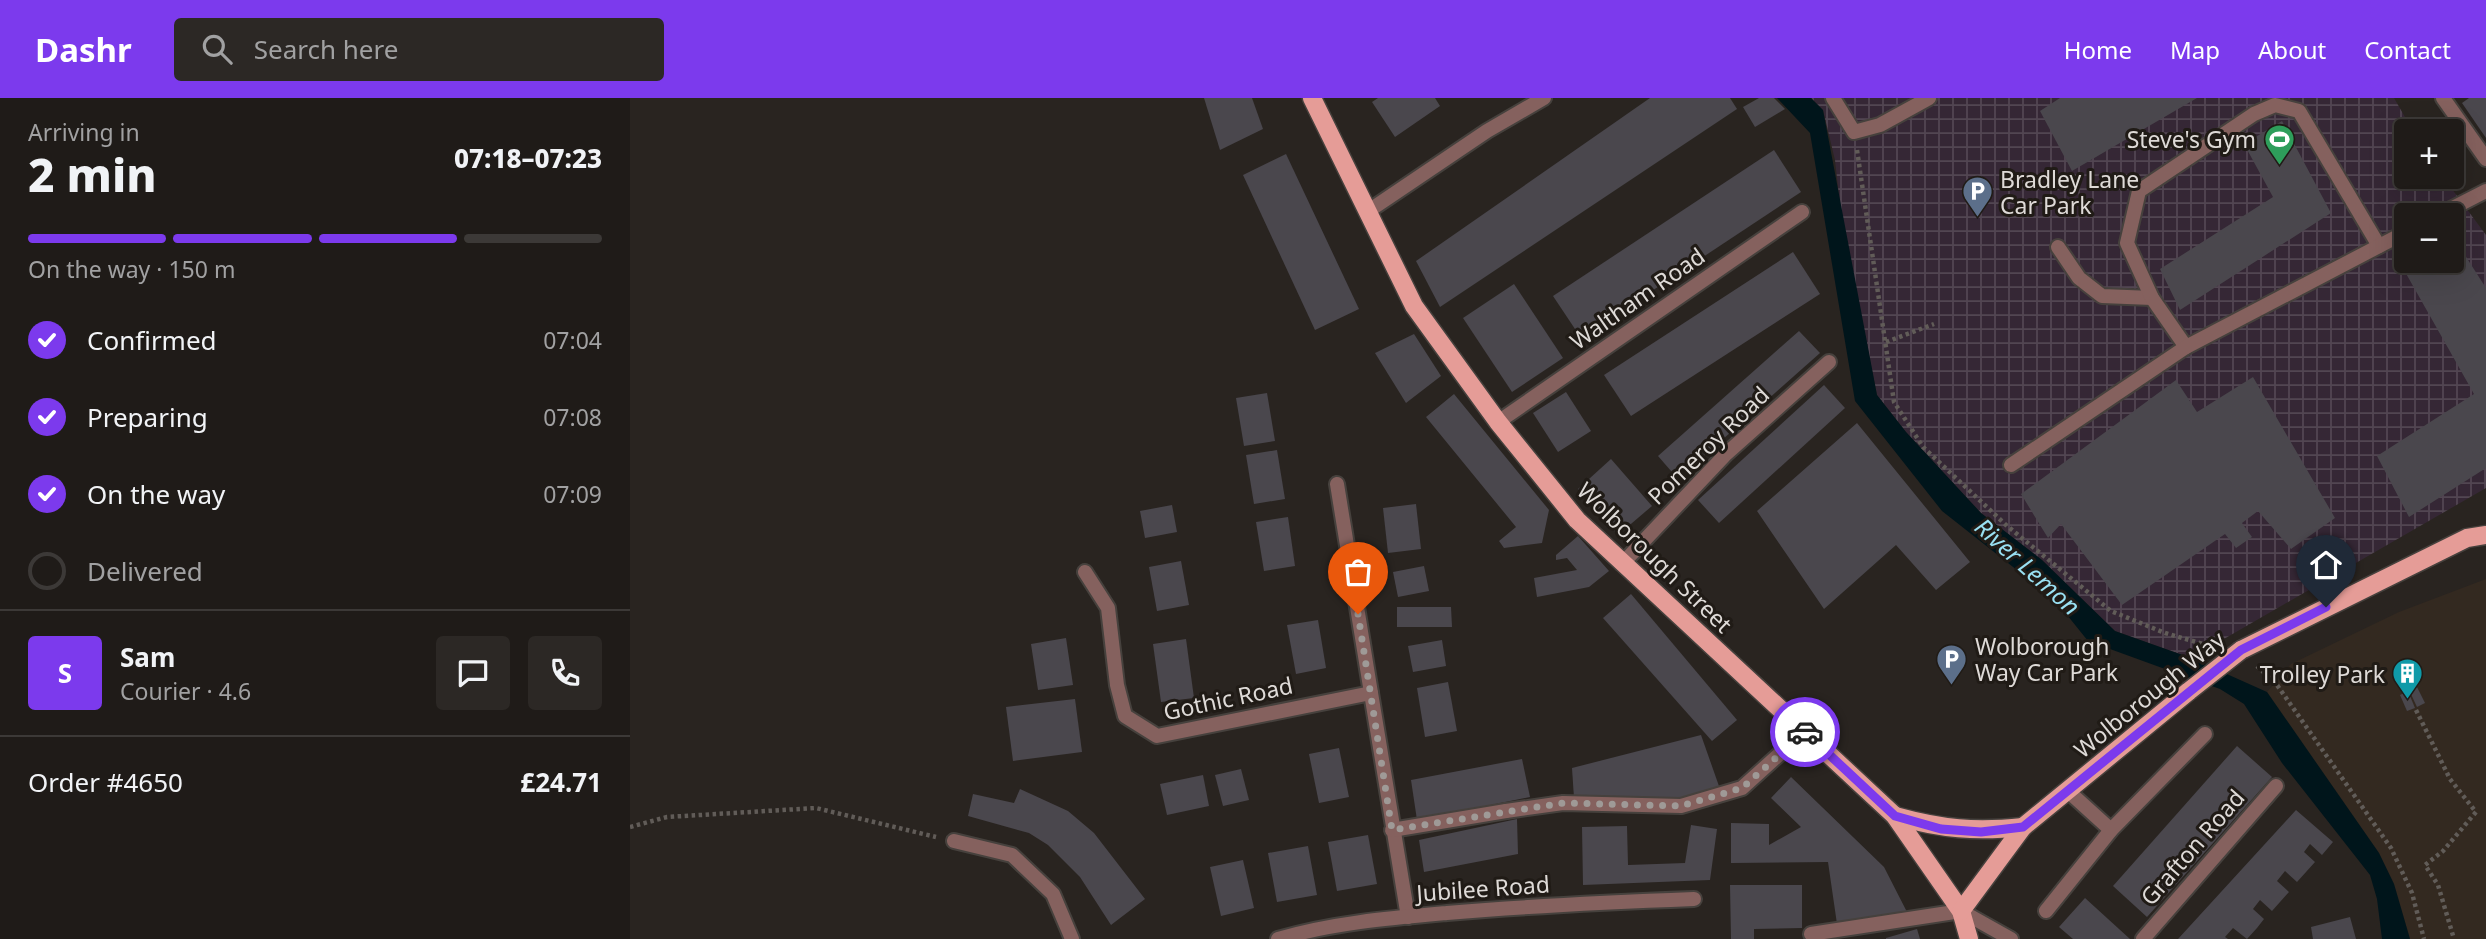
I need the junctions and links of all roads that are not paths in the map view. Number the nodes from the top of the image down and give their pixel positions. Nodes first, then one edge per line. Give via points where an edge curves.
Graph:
1 (1312, 98) edge
2 (1544, 98) edge
3 (1833, 98) edge
4 (1929, 98) edge
5 (2443, 98) edge
6 (2486, 159) edge
7 (2486, 191) edge
8 (2462, 203) edge
9 (1367, 212) junction
10 (1802, 212) dead end
11 (2394, 238) edge
12 (2379, 246) junction
13 (2058, 247) dead end
14 (2152, 298) junction
15 (2186, 347) junction
16 (1829, 362) dead end
17 (1498, 422) junction
18 (2011, 465) dead end
19 (1337, 484) dead end
20 (2486, 535) edge
21 (1622, 564) junction
22 (1085, 572) dead end
23 (1371, 692) junction
24 (1804, 732) junction
25 (2205, 734) dead end
26 (2276, 786) dead end
27 (2068, 790) junction
28 (1895, 816) junction
29 (2023, 827) junction
30 (1392, 830) junction
31 (2111, 830) junction
32 (954, 841) road end
33 (1694, 899) dead end
34 (1961, 911) junction
35 (2046, 911) dead end
36 (1408, 917) junction
37 (1811, 934) dead end
38 (1072, 939) edge
39 (1278, 939) edge
40 (1969, 939) edge
41 (2011, 939) edge
42 (2143, 939) edge

1 - 9 main road, Wolborough Street
2 - 9 street
3 - 4 street via 1854,132 1880,125
5 - 6 street
7 - 8 street
9 - 17 main road, Wolborough Street via 1414,306
10 - 17 street, Waltham Road
11 - 12 street
12 - 14 street via 2299,111 2275,105 2138,191 2127,243
12 - 15 street
13 - 14 street via 2079,278 2102,296
14 - 15 street
15 - 18 street
16 - 21 street, Pomeroy Road via 1726,454
17 - 21 main road, Wolborough Street via 1577,520
19 - 23 street
20 - 27 main road, Wolborough Way, bridge via 2455,544 2241,650
21 - 24 main road, Wolborough Street
22 - 23 street, Gothic Road via 1108,608 1116,685 1125,716 1157,736
23 - 30 street
24 - 28 main road, Wolborough Street
24 - 30 street via 1742,788 1681,806 1563,803
25 - 31 street
26 - 42 street, Grafton Road
27 - 29 main road, Wolborough Way
27 - 31 street
28 - 29 main road via 1941,829 1981,832
28 - 34 main road, Wolborough Street
29 - 34 main road, Wolborough Way
30 - 36 street
31 - 35 street
32 - 38 street via 1012,855 1053,894
33 - 36 street, Jubilee Road
34 - 37 street
34 - 40 main road, Wolborough Street
34 - 41 street
36 - 39 street, Jubilee Road via 1309,930

